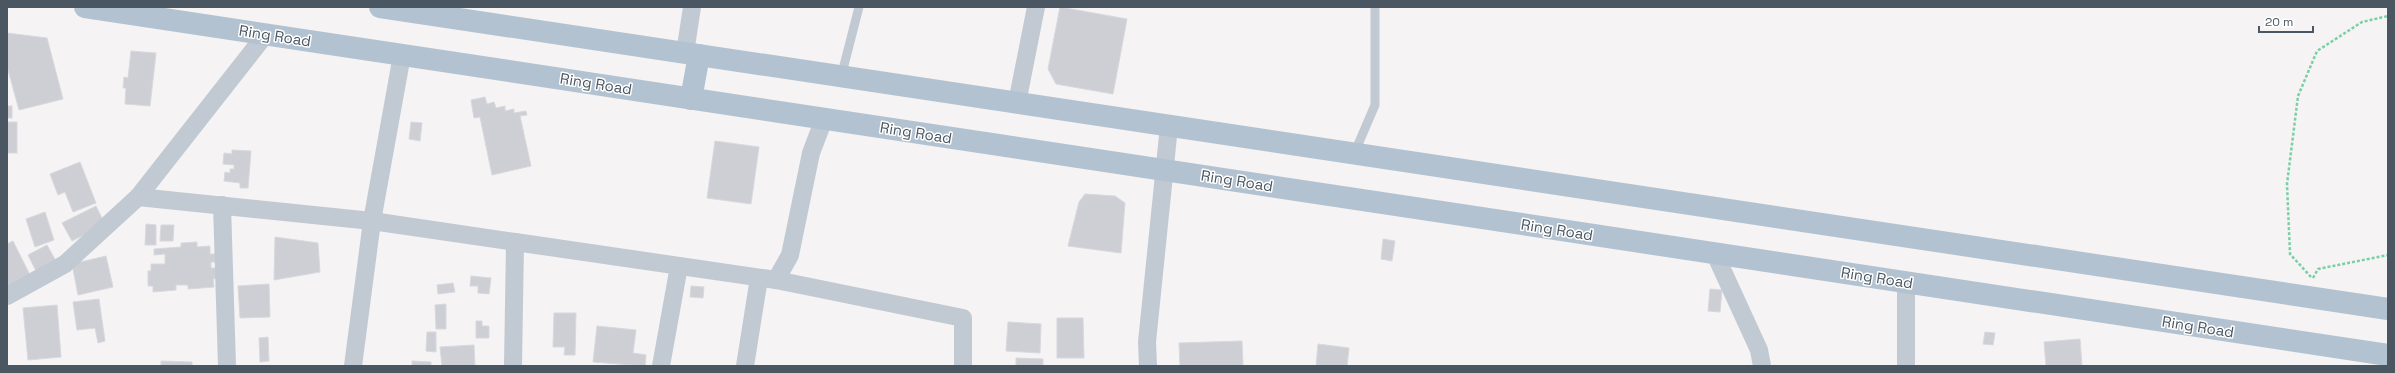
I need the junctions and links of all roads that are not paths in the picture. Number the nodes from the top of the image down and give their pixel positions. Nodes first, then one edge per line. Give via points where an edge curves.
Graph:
1 (85, 7) edge
2 (380, 7) edge
3 (692, 7) edge
4 (859, 7) edge
5 (1036, 7) edge
6 (1375, 7) edge
7 (266, 34) junction
8 (692, 54) junction
9 (402, 55) junction
10 (841, 77) junction
11 (691, 99) junction
12 (1017, 103) junction
13 (824, 119) junction
14 (1169, 126) junction
15 (1354, 154) junction
16 (1163, 170) junction
17 (138, 197) junction
18 (222, 205) junction
19 (372, 221) junction
20 (516, 242) junction
21 (1715, 254) junction
22 (679, 266) junction
23 (767, 279) junction
24 (1906, 283) junction
25 (7, 296) edge
26 (2388, 309) edge
27 (2388, 356) edge
28 (227, 366) edge
29 (353, 366) edge
30 (513, 366) edge
31 (661, 366) edge
32 (745, 366) edge
33 (963, 366) edge
34 (1148, 366) edge
35 (1762, 366) edge
36 (1906, 366) edge

1 - 7 main road, Ring Road
2 - 8 main road
3 - 8 street
4 - 10 lane
5 - 12 street
6 - 15 lane via 1375,105
7 - 9 main road, Ring Road
7 - 17 street
8 - 10 main road
8 - 11 main road
9 - 11 main road, Ring Road
9 - 19 street
10 - 12 main road
11 - 13 main road, Ring Road
12 - 14 main road
13 - 16 main road, Ring Road
13 - 23 street via 811,153 790,255
14 - 15 main road
14 - 16 street
15 - 26 main road via 2308,288
16 - 21 main road, Ring Road
16 - 34 street via 1147,342
17 - 18 street
17 - 25 street via 65,264
18 - 19 street
18 - 28 street
19 - 20 street
19 - 29 street
20 - 22 street
20 - 30 street
21 - 24 main road, Ring Road
21 - 35 street via 1759,350
22 - 23 street
22 - 31 street
23 - 32 street
23 - 33 street via 963,318
24 - 27 main road, Ring Road
24 - 36 street

